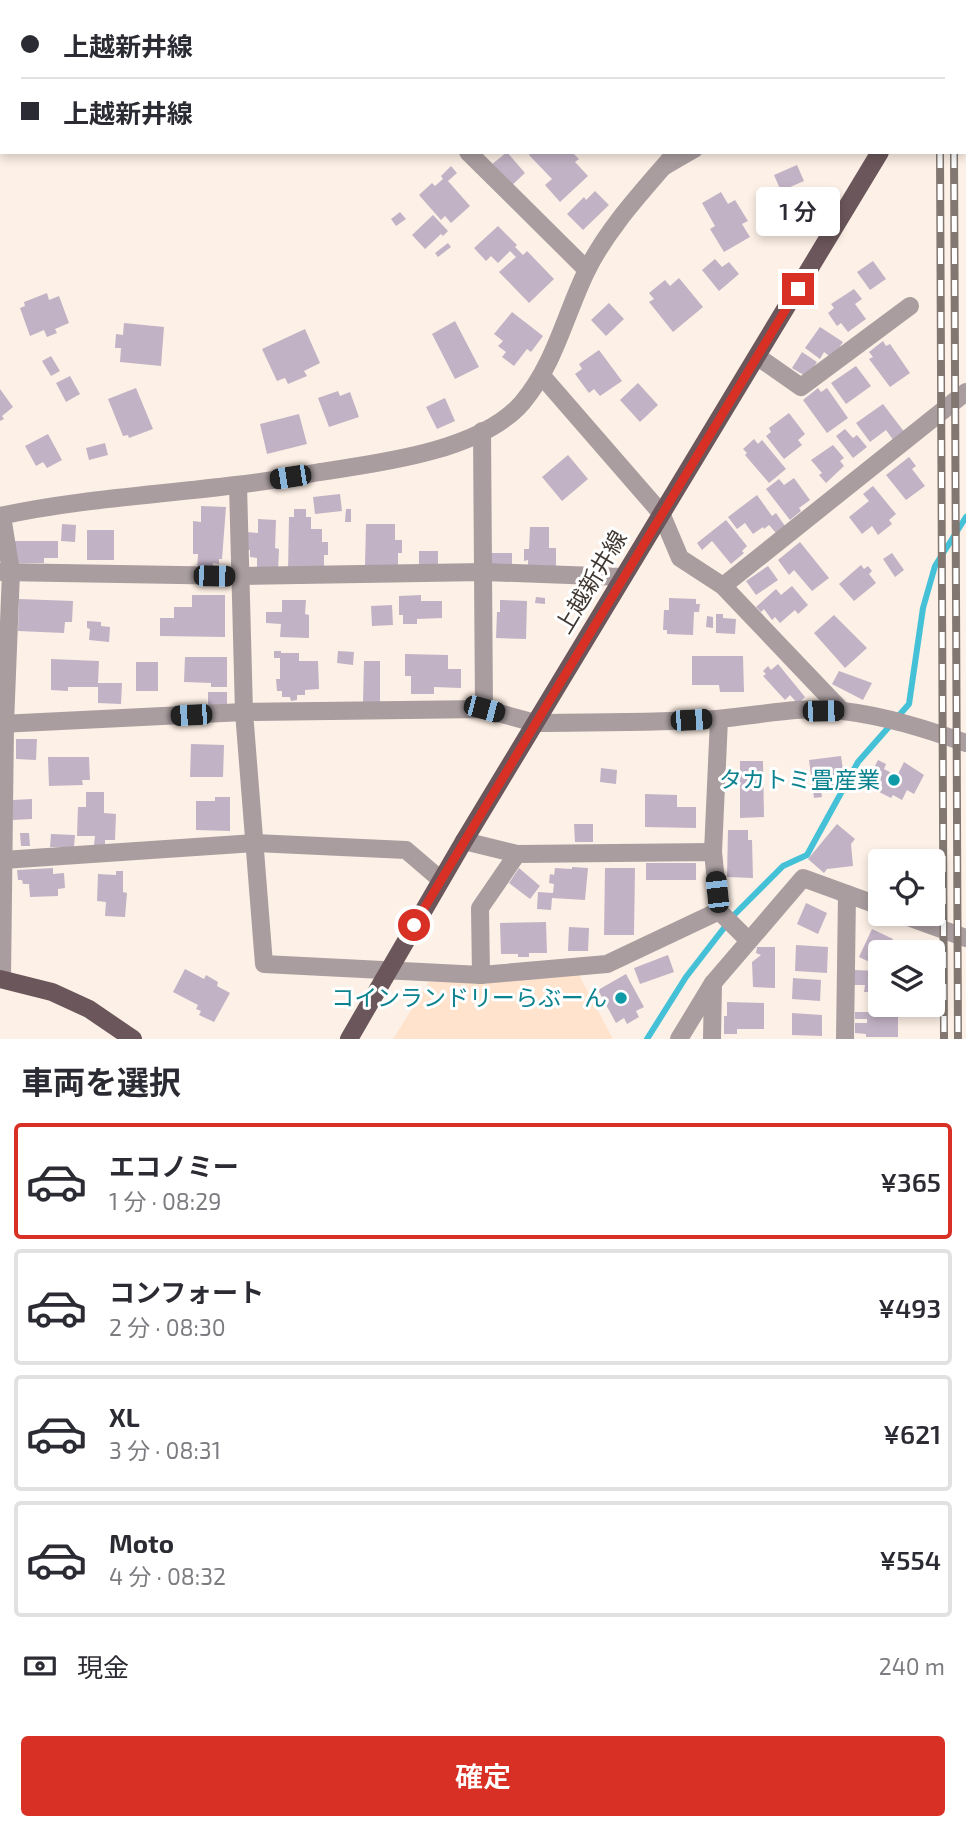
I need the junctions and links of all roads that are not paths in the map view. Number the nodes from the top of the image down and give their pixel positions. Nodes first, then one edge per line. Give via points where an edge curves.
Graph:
1 (470, 154) edge
2 (674, 154) edge
3 (694, 154) edge
4 (879, 154) edge
5 (657, 175) junction
6 (587, 270) junction
7 (910, 306) dead end
8 (758, 357) junction
9 (542, 376) junction
10 (966, 392) edge
11 (482, 431) junction
12 (238, 485) junction
13 (661, 513) junction
14 (1, 516) edge
15 (6, 572) edge
16 (484, 572) junction
17 (239, 576) junction
18 (623, 577) junction
19 (723, 586) junction
20 (484, 709) junction
21 (842, 710) junction
22 (244, 712) junction
23 (719, 719) junction
24 (535, 723) junction
25 (2, 724) edge
26 (966, 743) edge
27 (464, 841) junction
28 (255, 843) junction
29 (712, 852) junction
30 (517, 854) junction
31 (3, 860) junction
32 (441, 880) junction
33 (847, 894) junction
34 (868, 902) edge
35 (720, 912) junction
36 (934, 926) edge
37 (744, 937) junction
38 (966, 937) edge
39 (387, 970) junction
40 (481, 975) junction
41 (1, 979) edge
42 (713, 983) junction
43 (133, 1039) edge
44 (349, 1039) edge
45 (679, 1039) edge
46 (712, 1039) edge
47 (845, 1039) edge

1 - 6 street
2 - 5 street
3 - 5 lane
4 - 8 main road, 上越新井線
5 - 6 street
6 - 9 street
7 - 8 street via 801,387
8 - 13 main road, 上越新井線
9 - 11 street via 520,405
9 - 13 street
10 - 19 street
11 - 12 street via 396,460
11 - 16 street
12 - 14 street via 58,505
12 - 17 street
13 - 18 main road, 上越新井線
13 - 19 street via 680,558
14 - 15 street
15 - 17 street
15 - 25 street
16 - 17 street
16 - 18 street
16 - 20 street
17 - 22 street
18 - 24 main road, 上越新井線
19 - 21 street
20 - 22 street
20 - 24 street
21 - 23 street
21 - 26 street via 918,726
22 - 25 street
22 - 28 street
23 - 24 street
23 - 29 street
24 - 27 main road, 上越新井線
25 - 31 street
27 - 30 street
27 - 32 main road, 上越新井線
28 - 31 street
28 - 32 street via 406,850
28 - 39 street via 264,964
29 - 30 street
29 - 35 street
30 - 40 street via 480,908
31 - 41 street
32 - 39 main road, 上越新井線
33 - 34 street
33 - 37 street via 803,878
33 - 47 street
35 - 37 street
35 - 40 street via 607,964
36 - 38 street
37 - 42 street
39 - 40 street
39 - 44 main road, 上越新井線
41 - 43 main road via 52,992 89,1009
42 - 45 street
42 - 46 street

